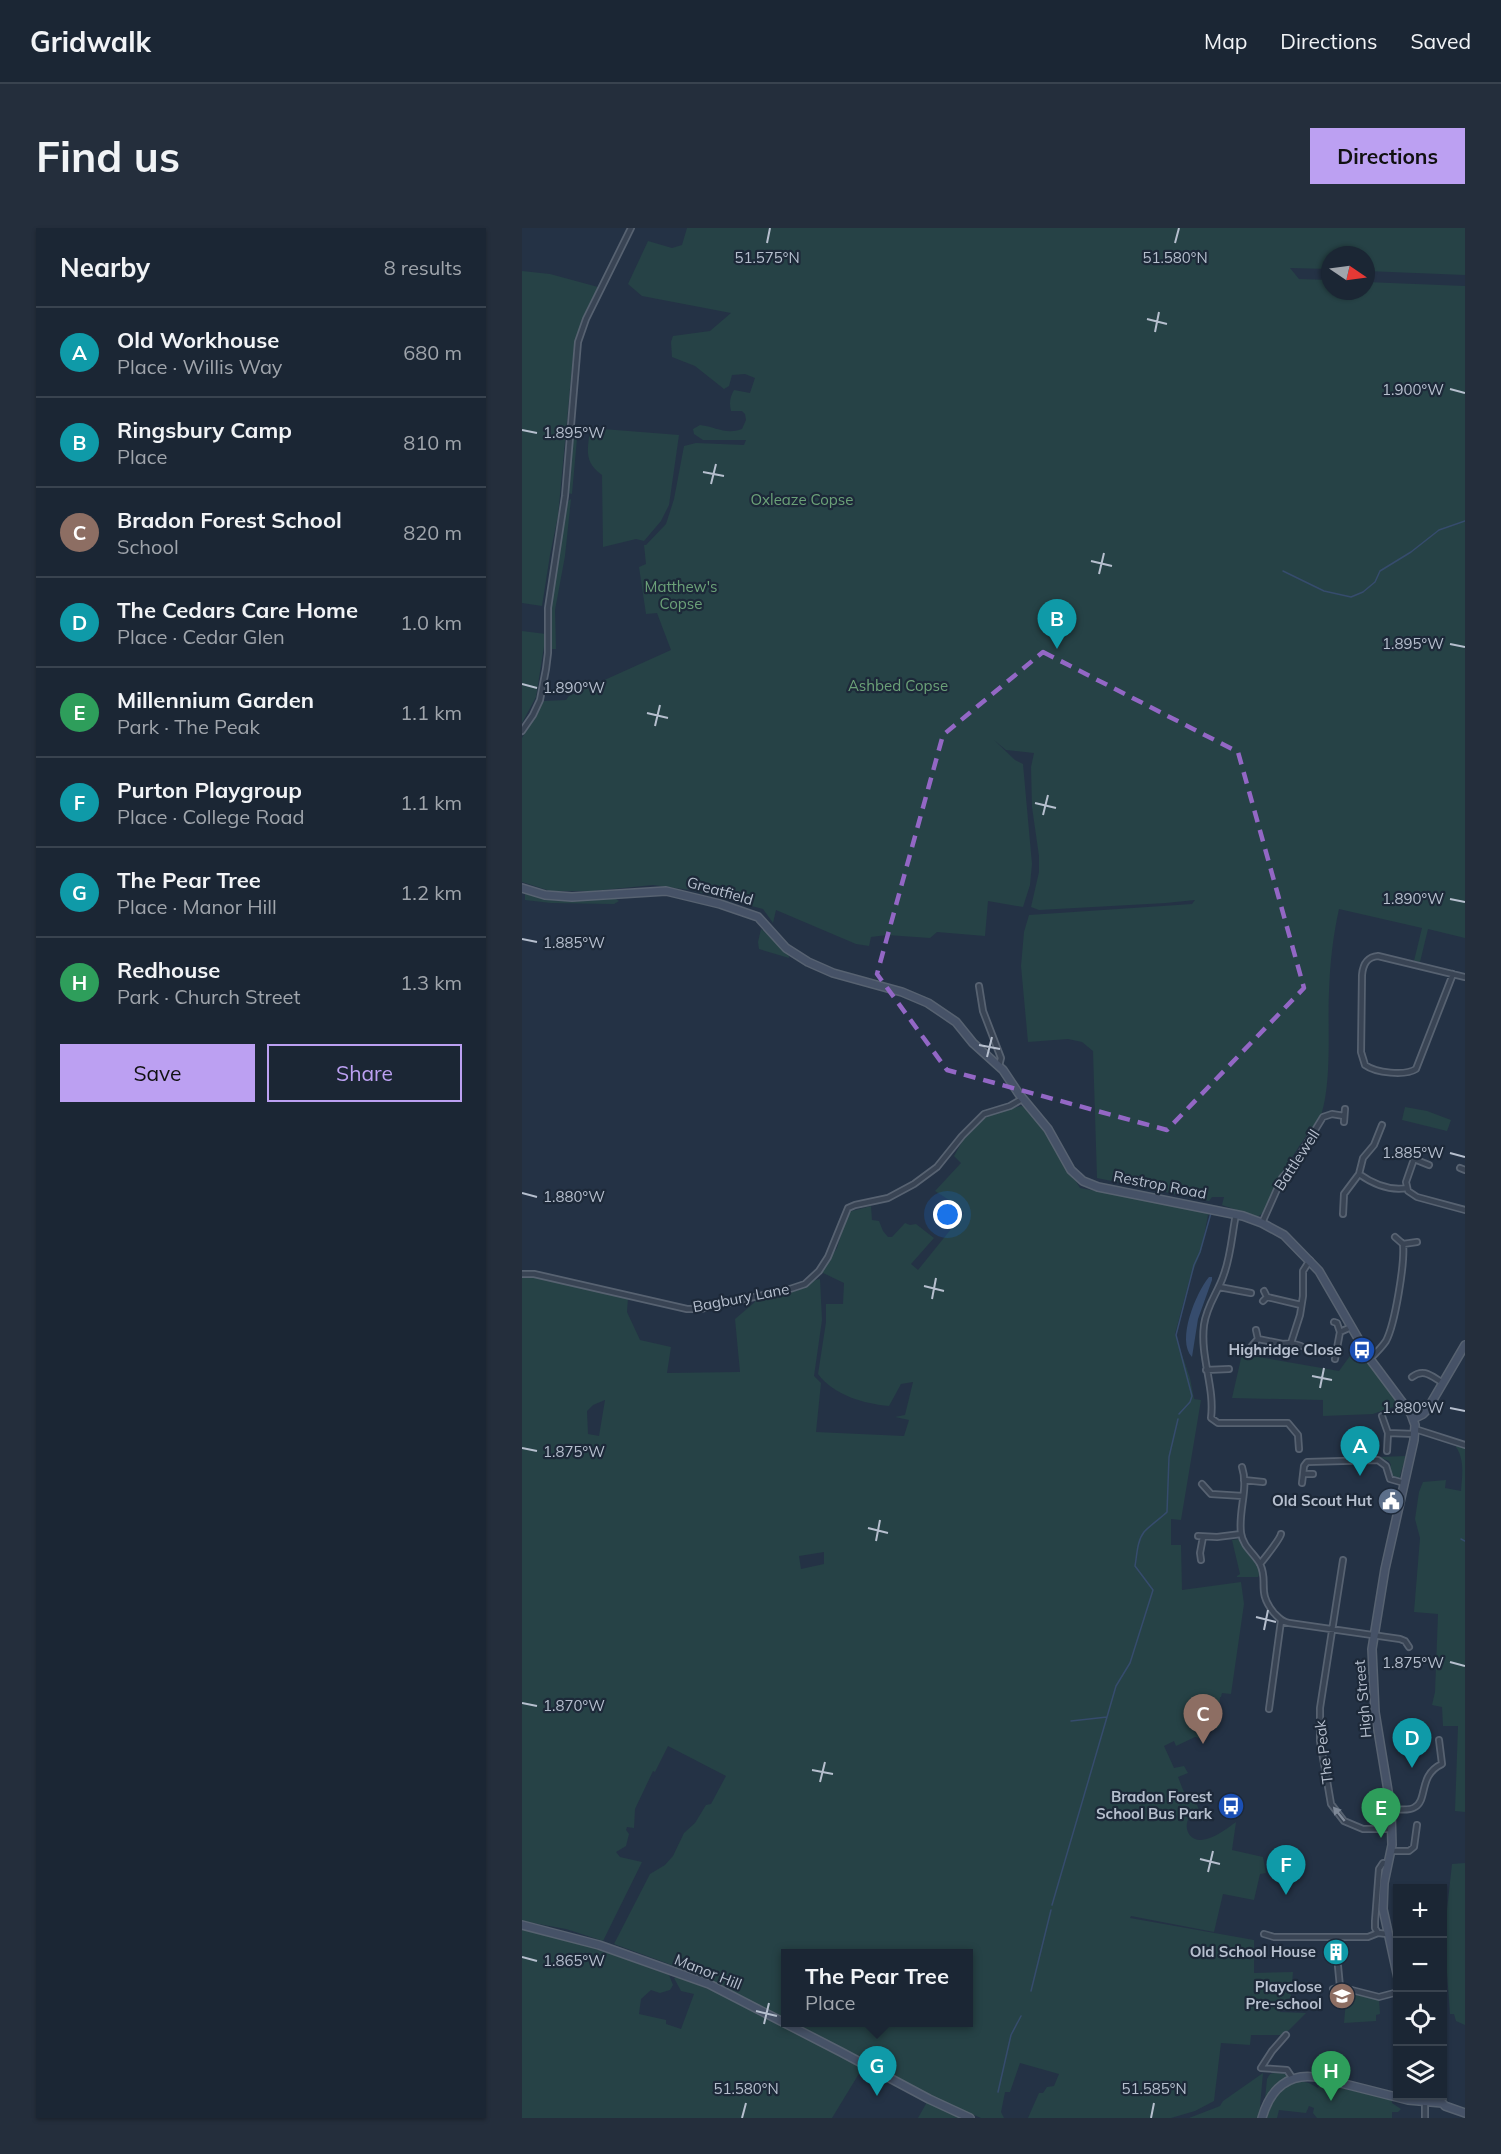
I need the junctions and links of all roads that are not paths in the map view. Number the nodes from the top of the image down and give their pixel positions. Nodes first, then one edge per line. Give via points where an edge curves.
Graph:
1 (631, 228) edge
2 (522, 731) edge
3 (522, 888) edge
4 (1453, 974) junction
5 (1465, 977) edge
6 (979, 986) dead end
7 (889, 987) joint
8 (999, 1065) junction
9 (1022, 1099) junction
10 (1345, 1109) dead end
11 (1344, 1116) junction
12 (1344, 1122) dead end
13 (1380, 1128) dead end
14 (1429, 1165) dead end
15 (1359, 1174) junction
16 (1407, 1188) junction
17 (1465, 1210) edge
18 (1236, 1214) junction
19 (1343, 1214) dead end
20 (1262, 1223) junction
21 (1395, 1237) dead end
22 (1417, 1242) dead end
23 (1403, 1244) junction
24 (1310, 1260) junction
25 (522, 1274) edge
26 (1219, 1287) junction
27 (1264, 1291) dead end
28 (1251, 1293) dead end
29 (1301, 1305) junction
30 (1334, 1322) dead end
31 (1351, 1327) junction
32 (1256, 1330) dead end
33 (1340, 1332) junction
34 (1258, 1339) junction
35 (1292, 1343) junction
36 (1465, 1345) edge
37 (1301, 1346) dead end
38 (1251, 1347) dead end
39 (1335, 1359) dead end
40 (1370, 1359) junction
41 (1229, 1369) dead end
42 (1412, 1369) dead end
43 (1206, 1370) junction
44 (1443, 1383) junction
45 (1382, 1416) dead end
46 (1413, 1419) junction
47 (1415, 1432) junction
48 (1388, 1433) junction
49 (1465, 1445) edge
50 (1299, 1449) dead end
51 (1387, 1451) dead end
52 (1242, 1467) dead end
53 (1303, 1474) junction
54 (1313, 1474) dead end
55 (1244, 1480) junction
56 (1263, 1482) dead end
57 (1302, 1483) dead end
58 (1404, 1483) junction
59 (1202, 1484) dead end
60 (1243, 1496) junction
61 (1241, 1534) junction
62 (1281, 1534) dead end
63 (1201, 1560) dead end
64 (1343, 1560) dead end
65 (1260, 1564) junction
66 (1281, 1620) junction
67 (1332, 1629) junction
68 (1374, 1636) junction
69 (1409, 1647) dead end
70 (1269, 1709) dead end
71 (1439, 1740) dead end
72 (1391, 1809) junction
73 (1417, 1825) dead end
74 (1392, 1829) junction
75 (1391, 1851) junction
76 (1389, 1864) junction
77 (522, 1925) edge
78 (1378, 1933) junction
79 (1264, 1934) dead end
80 (1387, 1934) junction
81 (1393, 1958) edge
82 (1338, 1966) dead end
83 (1340, 1987) junction
84 (1333, 1989) dead end
85 (1393, 1993) edge
86 (781, 2022) edge
87 (791, 2027) edge
88 (1286, 2035) dead end
89 (1293, 2079) junction
90 (1393, 2095) edge
91 (1426, 2100) edge
92 (1430, 2100) edge
93 (1439, 2100) edge
94 (1442, 2103) junction
95 (1465, 2114) edge
96 (970, 2118) edge
97 (1262, 2118) edge
98 (1425, 2118) edge

1 - 2 street via 586,319 577,347 563,515 548,600 548,653 540,700
3 - 7 street, Greatfield via 545,895 583,897 666,891 720,904 760,919 786,948 808,962
4 - 4 street via 1378,956 1367,960 1362,993 1361,1052 1365,1065 1398,1072 1416,1069
4 - 5 street
6 - 8 street via 983,1011 1001,1058
7 - 8 street, Restrop Road via 949,1017
8 - 9 street, Restrop Road
9 - 18 street, Restrop Road via 1048,1129 1071,1170 1083,1181
9 - 25 street, Bagbury Lane via 1010,1107 984,1114 938,1167 914,1184 888,1198 848,1208 828,1257 818,1272 800,1286 691,1310
10 - 11 street
11 - 12 street
11 - 20 street, Battlewell via 1323,1117 1282,1178
13 - 15 street
14 - 16 street via 1414,1159
15 - 16 street via 1381,1186
15 - 19 street via 1344,1194 1340,1208
16 - 17 street via 1417,1197
18 - 20 street, Restrop Road
18 - 26 street via 1227,1266
20 - 24 street, Restrop Road via 1284,1235
21 - 23 street
22 - 23 street
23 - 40 street via 1398,1296 1389,1333
24 - 29 street via 1303,1271
24 - 31 street, Restrop Road
26 - 28 street
26 - 43 street via 1209,1303 1204,1324
27 - 29 street via 1265,1299
29 - 35 street
30 - 33 street
31 - 33 street
31 - 40 street, Restrop Road
32 - 34 street
33 - 39 street
34 - 35 street
34 - 38 street
35 - 37 street
36 - 44 street
40 - 46 street, Restrop Road
41 - 43 street
42 - 44 street via 1414,1376 1424,1372
43 - 50 street via 1214,1422 1288,1423 1298,1435
44 - 46 street via 1424,1413
45 - 48 street
46 - 47 street, High Street
47 - 48 street
47 - 49 street via 1418,1428
47 - 58 street, High Street
48 - 51 street
52 - 55 street
53 - 54 street
53 - 57 street
53 - 58 street via 1307,1462 1378,1460 1386,1466 1390,1479
55 - 56 street
55 - 60 street
58 - 68 street, High Street
59 - 60 street via 1211,1494
60 - 61 street
61 - 63 street via 1200,1536
61 - 65 street
62 - 65 street
64 - 67 street, The Peak
65 - 66 street via 1265,1599
66 - 67 street
66 - 70 street
67 - 68 street
74 -> 67 street, The Peak via 1350,1825 1331,1804 1319,1718
68 - 69 street via 1407,1640
68 - 72 street, High Street via 1375,1712
71 - 72 street via 1442,1764 1429,1773 1418,1804 1413,1808
72 - 74 street, High Street
73 - 75 street via 1414,1847
74 - 75 street, High Street
75 - 76 street, High Street
76 - 78 street via 1383,1863 1379,1869 1375,1921
76 - 80 street, High Street via 1383,1899
77 - 86 street, Manor Hill via 599,1945 716,1988
78 - 79 street via 1368,1937
78 - 80 street
80 - 81 street, High Street
82 - 83 street
83 - 84 street
83 - 85 street via 1379,1997
87 - 96 street, Manor Hill
88 - 89 street via 1261,2068 1287,2070
89 - 90 street via 1315,2077
89 - 97 street via 1273,2093
91 - 98 street
92 - 94 street
93 - 94 street
94 - 95 street

